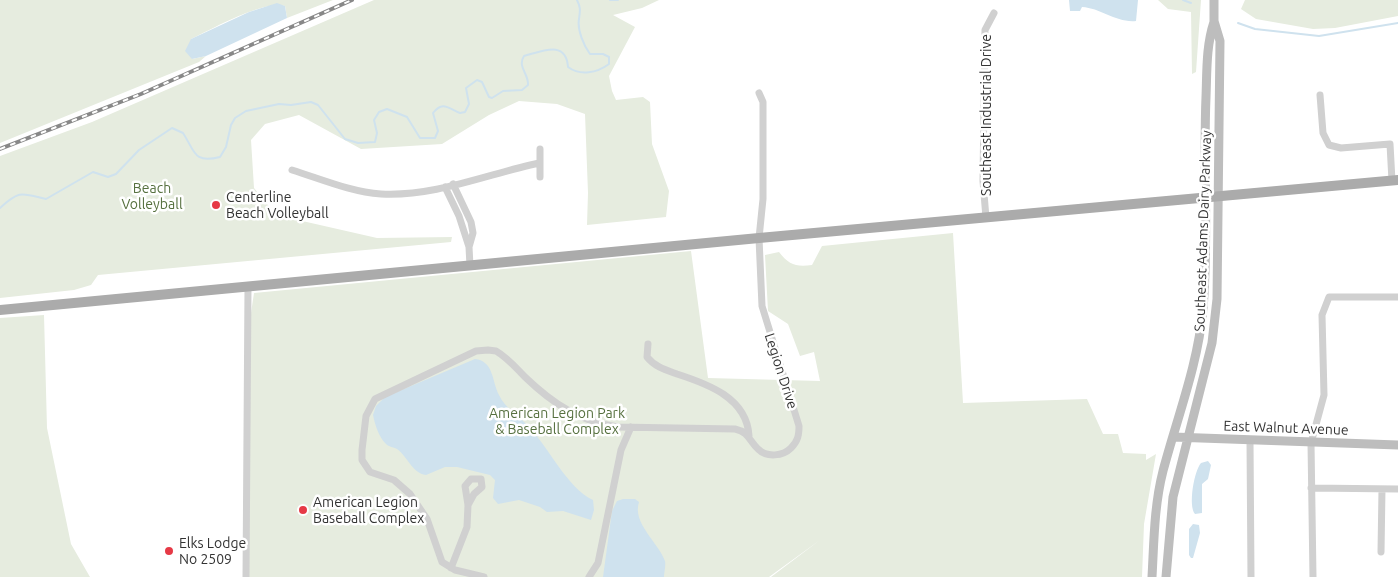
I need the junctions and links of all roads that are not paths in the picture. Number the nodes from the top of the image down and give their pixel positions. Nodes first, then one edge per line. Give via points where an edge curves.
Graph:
1 (1214, 0) edge
2 (994, 13) dead end
3 (1214, 22) junction
4 (759, 93) dead end
5 (1320, 95) dead end
6 (540, 149) dead end
7 (539, 162) junction
8 (292, 170) dead end
9 (540, 177) dead end
10 (1395, 180) edge
11 (453, 184) junction
12 (445, 186) junction
13 (1219, 197) junction
14 (1207, 198) junction
15 (986, 218) junction
16 (759, 238) junction
17 (469, 247) junction
18 (470, 266) junction
19 (248, 287) junction
20 (1398, 297) edge
21 (0, 310) edge
22 (648, 344) dead end
23 (631, 427) junction
24 (749, 436) junction
25 (1173, 437) junction
26 (1188, 438) junction
27 (1250, 441) junction
28 (1310, 443) junction
29 (1398, 445) edge
30 (1311, 488) junction
31 (1382, 489) junction
32 (1398, 489) edge
33 (468, 505) dead end
34 (1381, 552) dead end
35 (451, 568) junction
36 (246, 577) edge
37 (484, 577) edge
38 (589, 577) edge
39 (1152, 577) edge
40 (1166, 577) edge
41 (1251, 577) edge
42 (1313, 577) edge

1 - 3 main road, Southeast Adams Dairy Parkway
2 - 15 street, Southeast Industrial Drive via 985,30 983,182
3 - 13 main road, Southeast Adams Dairy Parkway via 1220,41
3 - 14 main road, Southeast Adams Dairy Parkway via 1208,38 1205,114
4 - 16 street, Legion Drive via 763,102 763,156
5 - 10 street via 1323,133 1329,145 1341,148 1390,144
6 - 7 street
7 - 9 street
7 - 11 street
8 - 12 street via 381,194 426,191
10 - 13 main road
11 - 12 street
11 - 17 street via 471,222 473,234
12 - 17 street
13 - 14 main road
13 - 26 main road, Southeast Adams Dairy Parkway via 1217,300 1212,343
14 - 15 main road
14 - 25 main road, Southeast Adams Dairy Parkway via 1203,310 1197,350
15 - 16 main road
16 - 18 main road
16 - 24 street, Legion Drive via 764,318 778,354 799,435 796,444 778,455 758,449
17 - 18 street
18 - 19 main road
19 - 21 main road
19 - 36 street
20 - 28 street via 1329,297 1322,315 1324,395
22 - 24 street via 647,357 658,367 712,387 734,401 745,419
23 - 24 street via 729,428 741,430
23 - 35 street via 601,425 567,411 504,356 488,350 476,351 375,399 366,416 362,460 370,472 394,480 410,494 427,519 439,558
23 - 38 street via 621,450 598,563
25 - 26 main road, East Walnut Avenue
25 - 39 main road, Southeast Adams Dairy Parkway via 1156,512
26 - 27 main road, East Walnut Avenue
26 - 40 main road, Southeast Adams Dairy Parkway via 1173,496
27 - 28 main road, East Walnut Avenue
27 - 41 street
28 - 29 main road, East Walnut Avenue
28 - 30 street
30 - 31 street
30 - 42 street
31 - 32 street
31 - 34 street
33 - 35 street via 464,537
35 - 37 street

